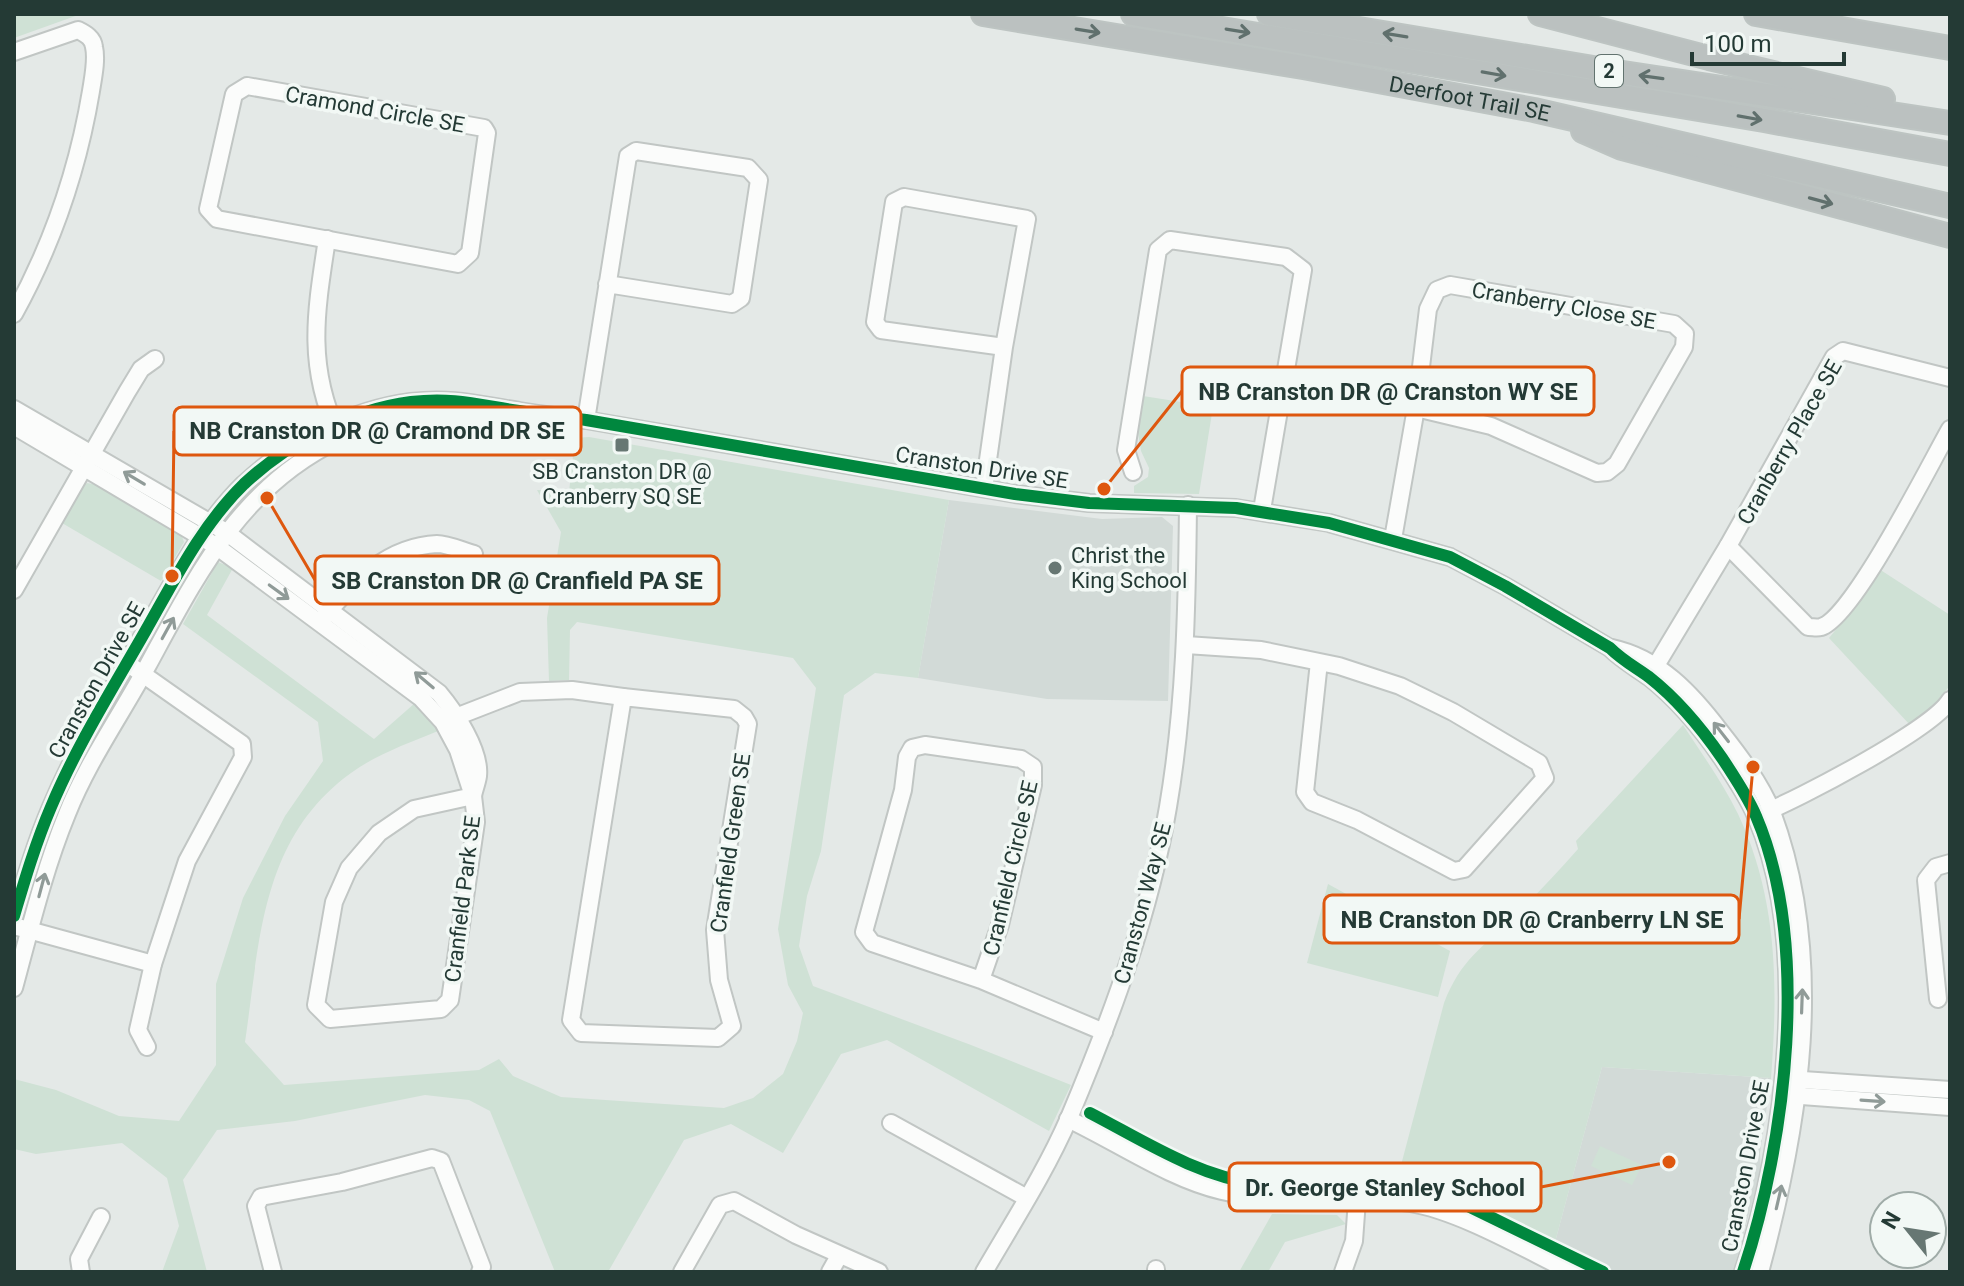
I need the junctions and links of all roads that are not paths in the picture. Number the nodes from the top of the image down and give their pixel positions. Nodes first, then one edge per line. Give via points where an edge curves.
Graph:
1 (983, 14) edge
2 (1133, 14) edge
3 (1269, 14) edge
4 (1540, 14) edge
5 (1756, 14) edge
6 (1831, 14) edge
7 (1950, 46) edge
8 (14, 52) edge
9 (1534, 110) junction
10 (1950, 114) edge
11 (1950, 123) edge
12 (1950, 154) edge
13 (1950, 206) edge
14 (1950, 236) edge
15 (327, 239) junction
16 (607, 284) junction
17 (14, 314) edge
18 (1004, 347) junction
19 (155, 359) dead end
20 (1950, 378) edge
21 (1416, 408) junction
22 (14, 409) edge
23 (586, 420) junction
24 (14, 426) edge
25 (1950, 429) edge
26 (337, 432) junction
27 (87, 460) junction
28 (1133, 472) dead end
29 (984, 488) junction
30 (1188, 505) junction
31 (1262, 510) junction
32 (205, 530) junction
33 (221, 539) junction
34 (1393, 539) junction
35 (1728, 546) junction
36 (474, 554) dead end
37 (14, 590) edge
38 (325, 615) junction
39 (1186, 645) junction
40 (1319, 662) junction
41 (126, 664) junction
42 (1652, 672) junction
43 (143, 673) junction
44 (623, 697) junction
45 (1948, 708) edge
46 (451, 719) junction
47 (473, 796) junction
48 (1764, 813) junction
49 (1950, 863) edge
50 (14, 916) edge
51 (22, 928) edge
52 (153, 964) junction
53 (981, 980) junction
54 (14, 988) edge
55 (1938, 999) dead end
56 (1104, 1032) junction
57 (147, 1047) dead end
58 (1790, 1087) junction
59 (1950, 1090) edge
60 (1950, 1107) edge
61 (1068, 1119) junction
62 (891, 1123) dead end
63 (1027, 1198) junction
64 (1357, 1200) junction
65 (101, 1217) dead end
66 (839, 1256) junction
67 (81, 1272) edge
68 (273, 1272) edge
69 (480, 1272) edge
70 (682, 1272) edge
71 (830, 1272) edge
72 (879, 1272) edge
73 (984, 1272) edge
74 (1343, 1272) edge
75 (1572, 1272) edge
76 (1743, 1272) edge
77 (1760, 1272) edge

1 -> 9 highway, Deerfoot Trail SE
2 -> 12 highway
11 -> 3 highway, 2
4 - 10 highway
5 - 7 highway
6 - 7 highway
8 - 17 street via 78,30 89,36 94,48 86,118 56,225
9 - 13 highway, Deerfoot Trail SE
9 -> 14 highway via 1622,148
15 - 15 street, Cramond Circle SE via 458,264 470,253 484,128 247,86 234,94 208,209 217,219
15 - 26 street via 315,359
16 - 16 street via 732,304 741,298 759,180 748,168 636,151 628,156
16 - 23 street
18 - 18 street via 881,330 875,322 894,202 904,197 1027,219
18 - 29 street
19 - 27 street via 141,369
20 - 35 street, Cranberry Place SE via 1843,351 1834,357
21 - 21 street, Cranberry Close SE via 1431,299 1450,285 1674,324 1685,334 1684,347 1617,464 1607,472 1597,473 1491,426
21 - 34 street, Cranberry Close SE
22 - 27 street
23 - 26 street, Cranston Drive SE via 516,411 439,415
23 - 29 street, Cranston Drive SE
24 - 27 street
25 - 35 street, Cranberry Place SE via 1867,575 1823,627 1808,627
26 - 32 street, Cranston Drive SE via 290,448 246,483
26 - 33 street, Cranston Drive SE via 276,479
27 - 32 street, Cranfield Park SE
27 - 37 street
28 - 31 street via 1126,450 1158,250 1170,240 1286,257 1303,270
29 - 30 street, Cranston Drive SE via 1089,503
30 - 31 street, Cranston Drive SE
30 - 39 street, Cranston Way SE
31 - 34 street, Cranston Drive SE
32 - 33 street, Cranfield Park SE
32 - 41 street, Cranston Drive SE
33 - 38 street, Cranfield Park SE
43 -> 33 street, Cranston Drive SE
34 - 42 street, Cranston Drive SE via 1450,557 1621,659
35 - 42 street, Cranberry Place SE
36 - 38 street via 438,544 404,552 370,567
38 - 46 street, Cranfield Park SE
39 - 40 street via 1261,650
39 - 56 street, Cranston Way SE via 1167,809 1147,898
40 - 40 street via 1400,686 1453,712 1539,763 1545,778 1464,869 1454,871 1312,802 1305,792
41 - 43 street
41 - 50 street, Cranston Drive SE via 51,807
42 - 48 street, Cranston Drive SE
51 -> 43 street, Cranston Drive SE via 89,766
43 - 52 street via 242,744 243,757 187,861
44 - 44 street, Cranfield Green SE via 734,709 748,724 716,919 719,980 732,1026 718,1038 581,1033 571,1020
44 - 46 street, Cranfield Green SE via 572,690 520,692
45 - 48 street via 1890,746
46 - 47 street, Cranfield Park SE
47 - 47 street, Cranfield Park SE via 476,822 450,1000 441,1009 330,1019 316,1005 334,902 349,868 379,833 414,809
48 - 58 street, Cranston Drive SE via 1784,923
49 - 55 street via 1936,867 1926,880
51 - 52 street
51 - 54 street, Cranston Drive SE
52 - 57 street via 138,1030
53 - 53 street, Cranfield Circle SE via 872,943 864,932 912,748 925,745 1021,759 1033,767 1006,897
53 - 56 street, Cranfield Circle SE
56 - 61 street, Cranston Way SE
58 - 59 street
58 -> 60 street
58 - 76 street, Cranston Drive SE
77 -> 58 street, Cranston Drive SE via 1789,1156
61 - 63 street, Cranston Way SE
61 - 64 street via 1219,1191 1268,1199
62 - 63 street
63 - 73 street, Cranston Way SE
64 - 74 street via 1354,1241
64 - 75 street via 1412,1203 1444,1212
65 - 67 street via 79,1259
66 - 70 street via 734,1201 720,1205
66 - 71 street
66 - 72 street
68 - 69 street via 256,1206 261,1197 432,1158 441,1161

